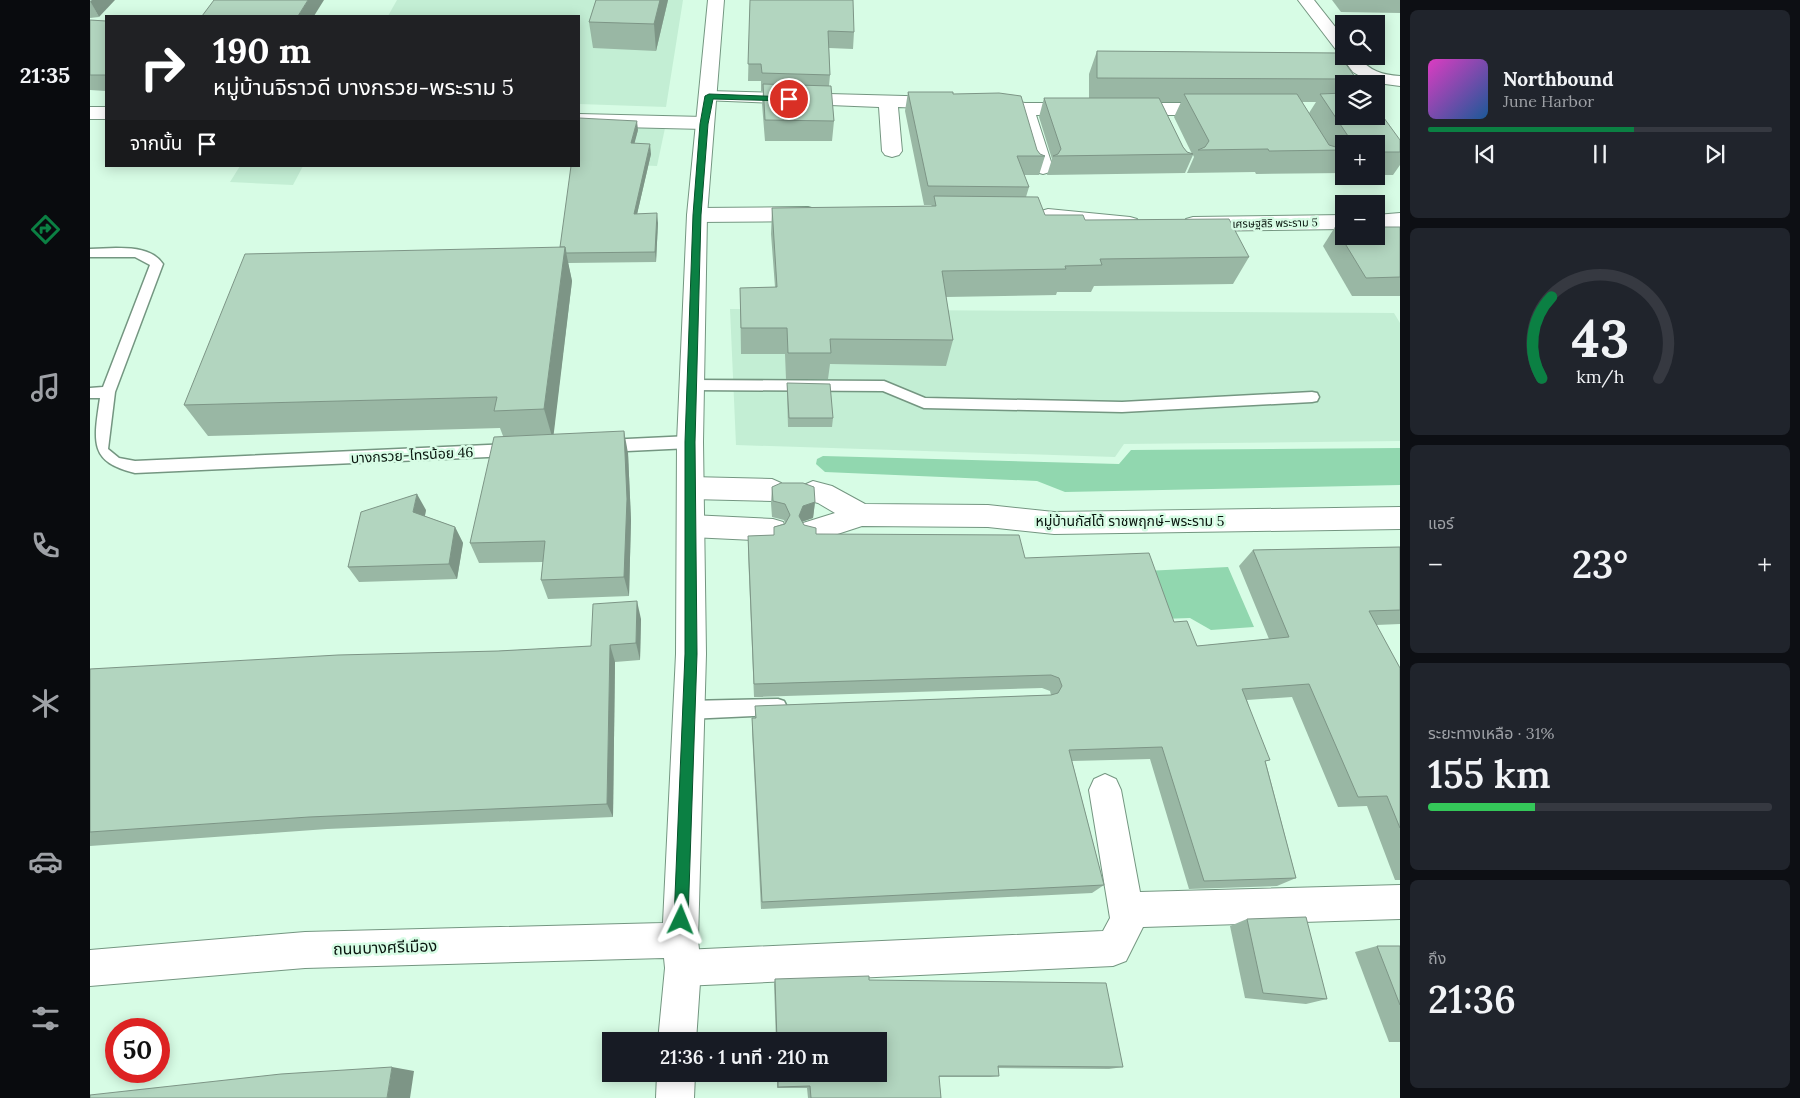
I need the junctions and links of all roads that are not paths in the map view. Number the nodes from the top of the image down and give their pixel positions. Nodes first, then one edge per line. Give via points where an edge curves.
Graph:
1 (716, 0) edge
2 (1306, 0) edge
3 (1335, 38) edge
4 (1355, 65) edge
5 (1400, 81) edge
6 (709, 96) junction
7 (888, 102) junction
8 (1025, 109) junction
9 (1092, 109) edge
10 (1111, 109) edge
11 (1235, 109) edge
12 (90, 113) edge
13 (105, 113) edge
14 (580, 120) edge
15 (704, 124) junction
16 (892, 151) dead end
17 (1043, 168) dead end
18 (825, 214) edge
19 (1028, 214) edge
20 (697, 215) junction
21 (1400, 220) edge
22 (1385, 221) edge
23 (1335, 222) edge
24 (90, 253) edge
25 (692, 385) junction
26 (108, 392) junction
27 (90, 393) edge
28 (1312, 397) dead end
29 (690, 442) junction
30 (591, 447) edge
31 (521, 450) edge
32 (691, 488) junction
33 (772, 490) edge
34 (813, 492) edge
35 (861, 515) junction
36 (1400, 518) edge
37 (691, 526) junction
38 (773, 530) edge
39 (813, 531) edge
40 (796, 707) edge
41 (688, 710) junction
42 (1105, 790) dead end
43 (1400, 902) edge
44 (1126, 910) junction
45 (682, 954) junction
46 (90, 968) edge
47 (678, 1032) edge
48 (676, 1082) edge
49 (675, 1098) edge

1 - 6 street
2 - 3 street
4 - 5 street via 1362,74
6 - 7 street
6 - 15 street
7 - 8 street via 989,103
7 - 16 street
8 - 9 street
8 - 17 street
10 - 11 street via 1163,117
12 - 13 street
14 - 15 street
15 - 20 street
18 - 20 street
19 - 23 street, เศรษฐสิริ พระราม 5 via 1116,224
20 - 25 street
21 - 22 street
24 - 26 lane, บางกรวย-ไทรน้อย 46 via 140,254 152,258 156,264
25 - 28 lane via 884,386 924,403 1122,407
25 - 29 street
26 - 27 lane
26 - 31 lane, บางกรวย-ไทรน้อย 46 via 100,450 104,458 135,467
29 - 30 lane
29 - 32 street
32 - 33 street
32 - 37 street
34 - 35 street, หมู่บ้านกัสโต้ ราชพฤกษ์-พระราม 5 via 823,493
35 - 36 street, หมู่บ้านกัสโต้ ราชพฤกษ์-พระราม 5 via 988,516 1054,523
35 - 39 street, หมู่บ้านกัสโต้ ราชพฤกษ์-พระราม 5
37 - 38 street
37 - 41 street
40 - 41 lane
41 - 45 street
42 - 44 street
43 - 44 street
44 - 45 street, ถนนบางศรีเมือง via 1128,920 1113,948
45 - 46 street, ถนนบางศรีเมือง via 304,950
45 - 47 street
48 - 49 street

